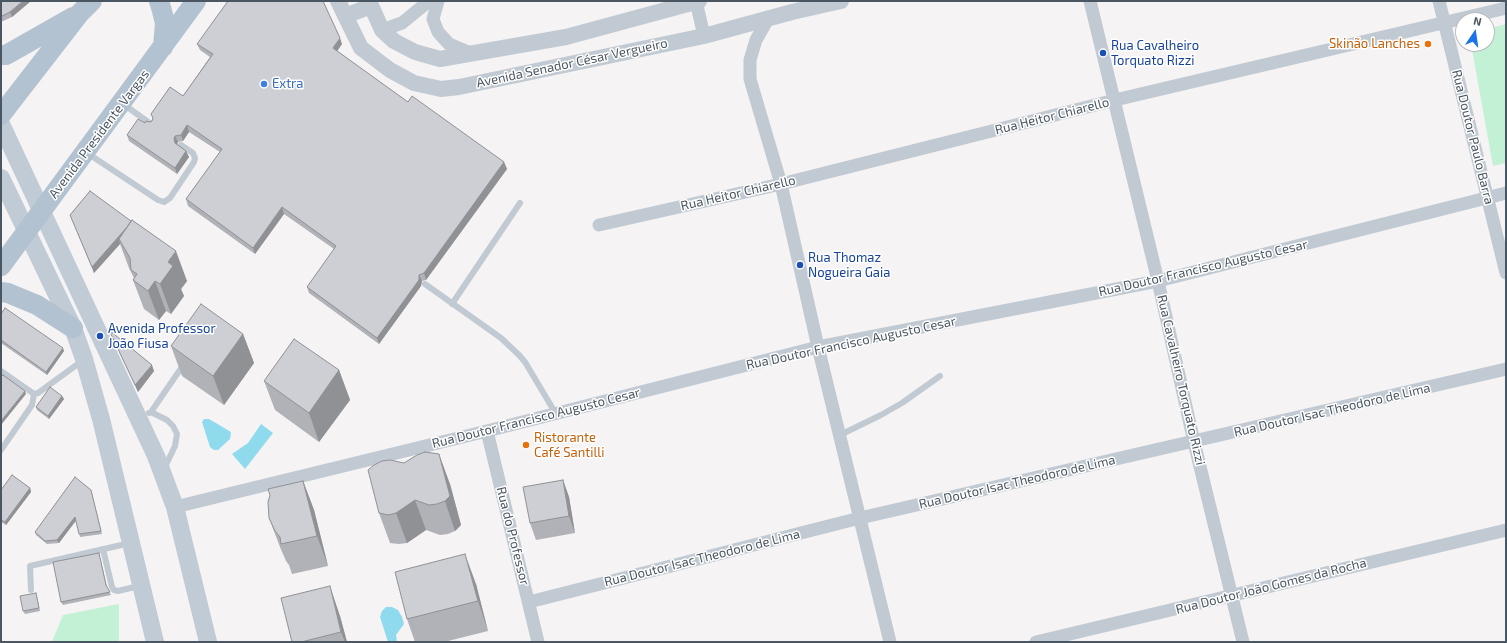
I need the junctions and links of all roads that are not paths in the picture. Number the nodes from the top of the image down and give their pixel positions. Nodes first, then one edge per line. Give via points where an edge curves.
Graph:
1 (158, 1) edge
2 (196, 1) edge
3 (338, 1) edge
4 (430, 1) edge
5 (438, 1) edge
6 (697, 1) edge
7 (841, 1) edge
8 (1090, 1) edge
9 (1439, 1) edge
10 (370, 3) edge
11 (86, 7) edge
12 (790, 7) edge
13 (1506, 8) edge
14 (344, 16) junction
15 (768, 19) junction
16 (1444, 22) junction
17 (382, 30) junction
18 (704, 36) junction
19 (566, 37) junction
20 (163, 47) junction
21 (473, 54) junction
22 (1, 55) edge
23 (572, 64) junction
24 (1115, 100) junction
25 (122, 103) junction
26 (1, 115) edge
27 (1, 124) edge
28 (151, 124) edge
29 (181, 144) dead end
30 (86, 152) junction
31 (1, 178) edge
32 (781, 184) junction
33 (1506, 193) edge
34 (1487, 197) junction
35 (520, 203) dead end
36 (42, 211) junction
37 (599, 225) dead end
38 (27, 230) junction
39 (1, 266) edge
40 (1506, 273) edge
41 (1158, 281) junction
42 (425, 284) dead end
43 (1, 292) edge
44 (452, 304) junction
45 (73, 328) junction
46 (818, 347) junction
47 (190, 356) edge
48 (84, 359) junction
49 (1506, 370) edge
50 (1, 371) edge
51 (940, 376) dead end
52 (34, 394) junction
53 (556, 414) junction
54 (145, 416) junction
55 (487, 431) junction
56 (840, 435) junction
57 (1194, 442) junction
58 (1, 450) edge
59 (162, 473) junction
60 (175, 507) junction
61 (860, 518) junction
62 (1506, 530) edge
63 (131, 543) junction
64 (103, 549) junction
65 (141, 586) junction
66 (31, 590) dead end
67 (1233, 596) junction
68 (529, 602) junction
69 (155, 642) edge
70 (208, 642) edge
71 (538, 642) edge
72 (890, 642) edge
73 (1036, 642) edge
74 (1243, 642) edge

1 - 20 main road via 164,23
2 - 20 main road, Avenida Presidente Vargas
3 - 14 street, Avenida Senador César Vergueiro
4 - 17 street via 402,23
5 - 21 street via 433,19 438,32 449,44
6 - 18 street
6 - 19 street, Avenida Senador César Vergueiro
7 - 12 street, Avenida Senador César Vergueiro
8 - 24 street, Rua Cavalheiro Torquato Rizzi
9 - 16 street, Rua Doutor Paulo Barra
10 - 14 street
10 - 17 street, Avenida Senador César Vergueiro
11 - 22 main road
11 - 26 main road
12 - 15 street, Avenida Senador César Vergueiro
13 - 16 street, Rua Heitor Chiarello
14 - 23 street, Avenida Senador César Vergueiro via 361,48 390,70 414,83 441,89
15 - 18 street, Avenida Senador César Vergueiro
15 - 32 street via 756,40 750,60 750,79
16 - 24 street, Rua Heitor Chiarello
16 - 34 street, Rua Doutor Paulo Barra
17 - 21 street, Avenida Senador César Vergueiro via 394,41 415,52 440,59
18 - 23 street, Avenida Senador César Vergueiro
19 - 21 street, Avenida Senador César Vergueiro
19 - 23 street
20 - 25 main road, Avenida Presidente Vargas
24 - 32 street, Rua Heitor Chiarello
24 - 41 street, Rua Cavalheiro Torquato Rizzi
25 - 28 lane
25 - 30 main road, Avenida Presidente Vargas
27 - 36 main road
29 - 30 lane via 193,154 194,162 170,198 164,202
30 - 36 main road, Avenida Presidente Vargas
31 - 38 main road
32 - 37 street, Rua Heitor Chiarello
32 - 46 street
33 - 34 street, Rua Doutor Francisco Augusto Cesar
34 - 40 street, Rua Doutor Paulo Barra
34 - 41 street, Rua Doutor Francisco Augusto Cesar
35 - 44 lane
36 - 38 main road, Avenida Presidente Vargas
36 - 54 main road
38 - 39 main road, Avenida Presidente Vargas
38 - 45 main road
41 - 46 street, Rua Doutor Francisco Augusto Cesar
41 - 57 street, Rua Cavalheiro Torquato Rizzi
42 - 44 lane
43 - 45 main road via 37,305
44 - 53 lane via 501,338 519,355
45 - 48 main road
46 - 53 street, Rua Doutor Francisco Augusto Cesar
46 - 56 street
47 - 54 lane
48 - 52 lane
48 - 63 main road
49 - 57 street, Rua Doutor Isac Theodoro de Lima
50 - 52 lane
51 - 56 lane via 902,403
52 - 58 lane via 32,405
53 - 55 street, Rua Doutor Francisco Augusto Cesar
54 - 59 main road
54 - 59 lane via 167,420 177,434 175,446
55 - 60 street, Rua Doutor Francisco Augusto Cesar
55 - 68 street, Rua do Professor
56 - 61 street
57 - 61 street, Rua Doutor Isac Theodoro de Lima
57 - 67 street, Rua Cavalheiro Torquato Rizzi
59 - 60 main road
60 - 70 main road
61 - 68 street, Rua Doutor Isac Theodoro de Lima
61 - 72 street
62 - 67 street, Rua Doutor João Gomes da Rocha
63 - 64 lane
63 - 65 main road
64 - 65 lane via 114,590
64 - 66 lane via 30,566
65 - 69 main road
67 - 73 street, Rua Doutor João Gomes da Rocha
67 - 74 street, Rua Cavalheiro Torquato Rizzi
68 - 71 street, Rua do Professor

